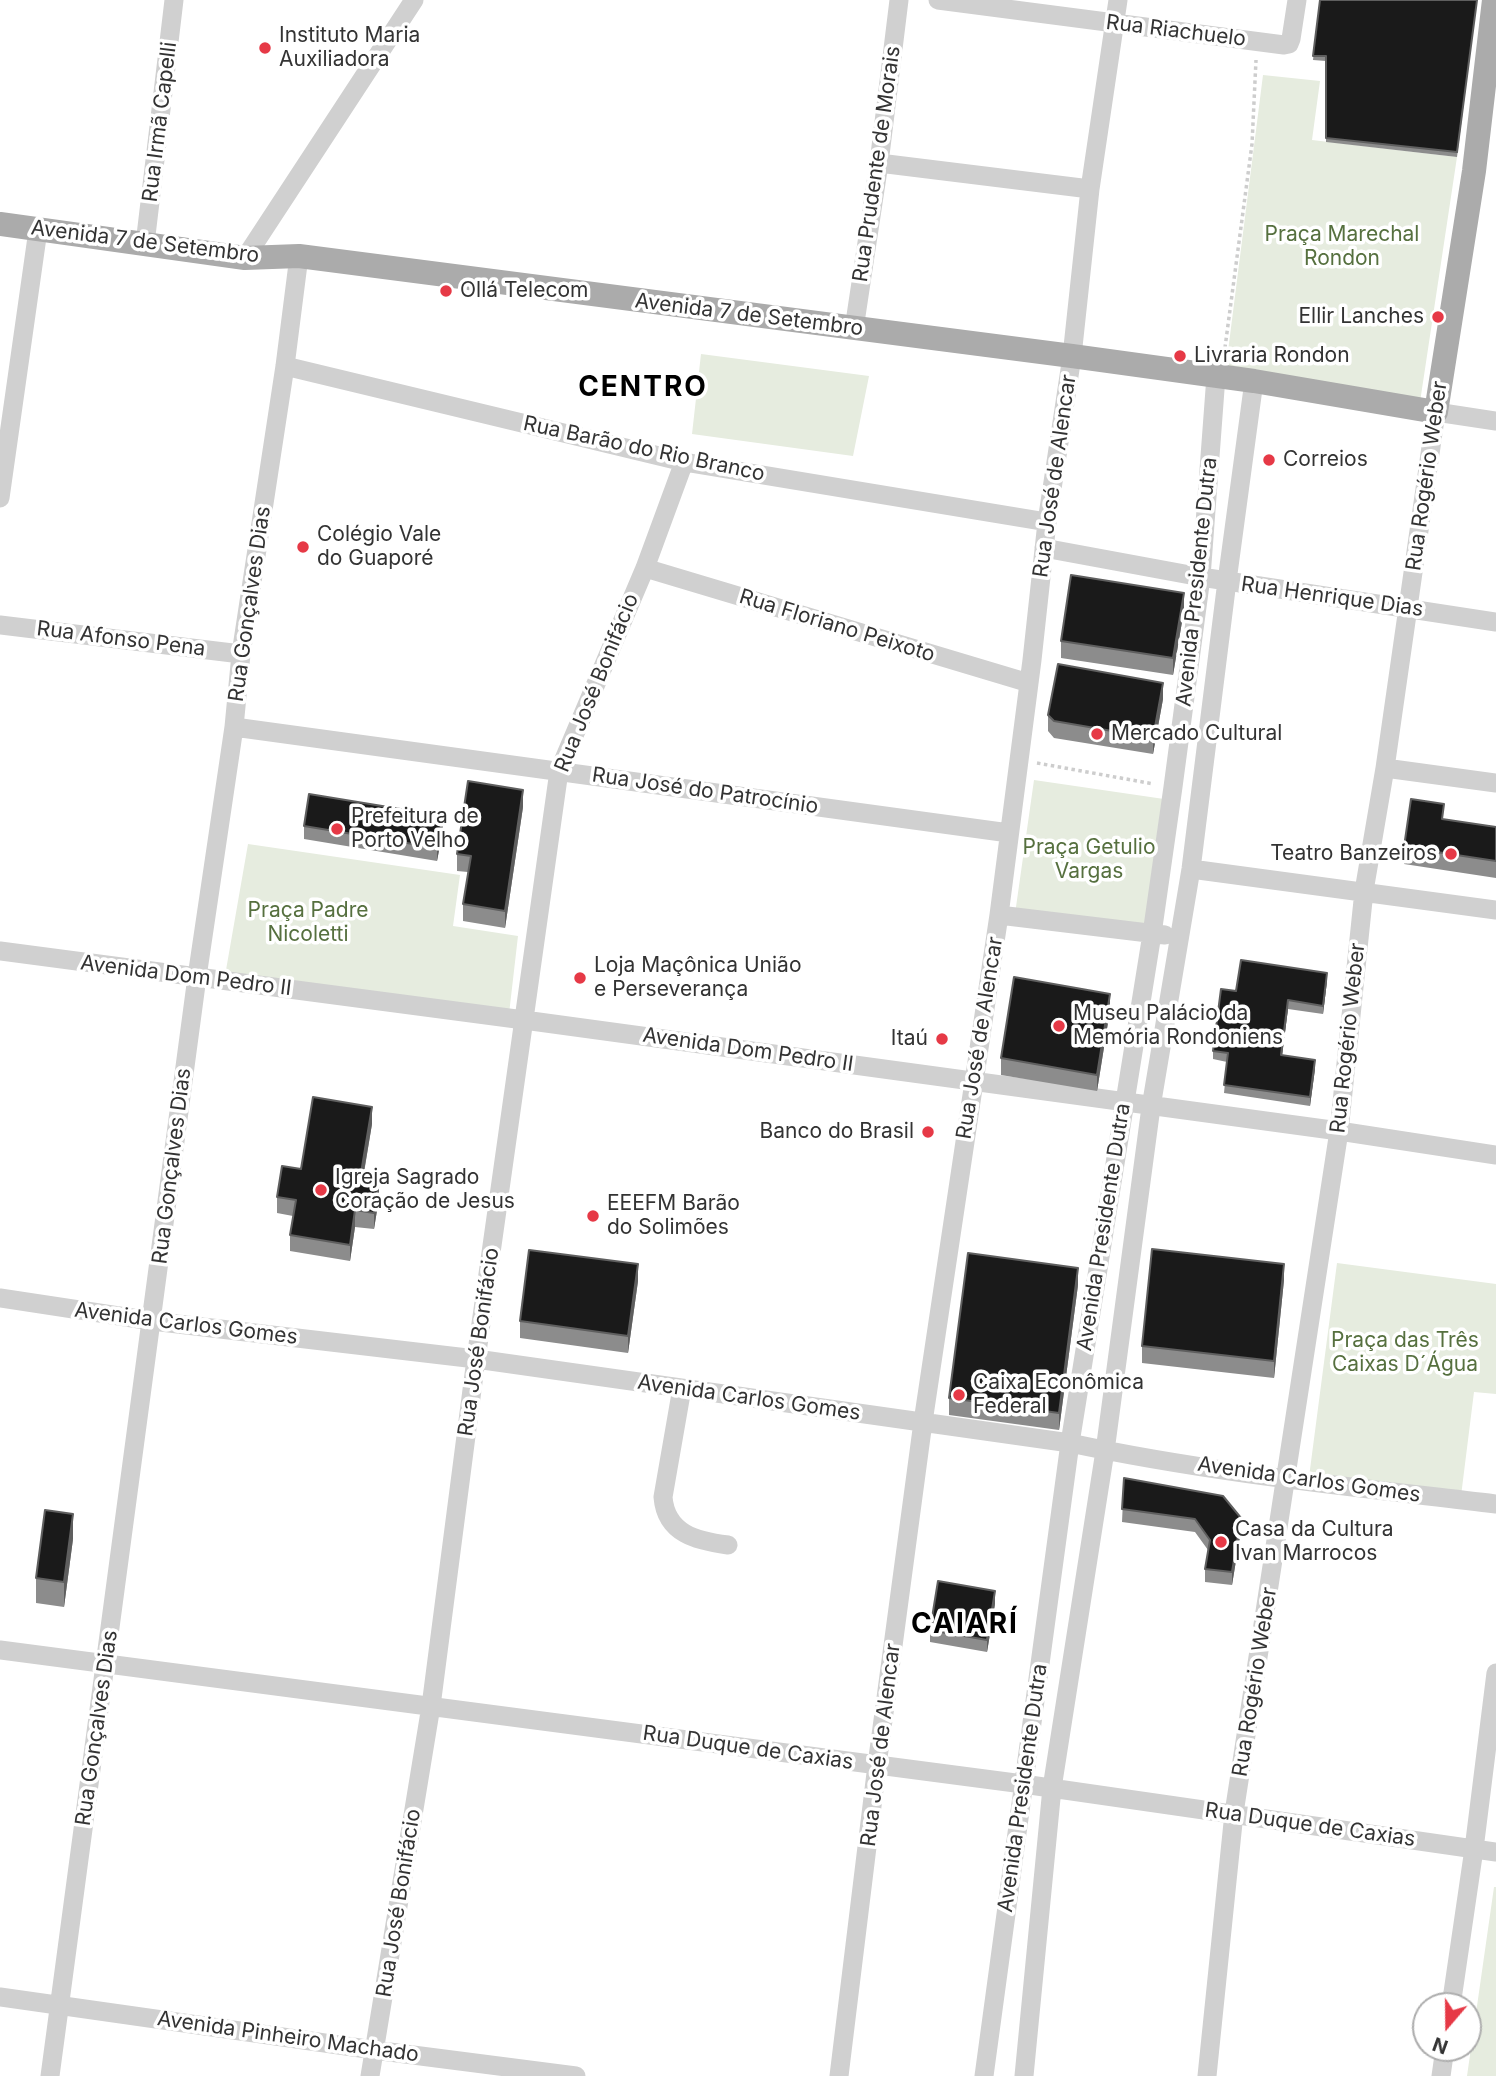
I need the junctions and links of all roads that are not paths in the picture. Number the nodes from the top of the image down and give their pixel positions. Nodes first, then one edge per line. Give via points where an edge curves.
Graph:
1 (174, 0) edge
2 (414, 0) edge
3 (899, 0) edge
4 (938, 0) edge
5 (1118, 0) edge
6 (1297, 0) edge
7 (1494, 0) edge
8 (1114, 23) junction
9 (879, 163) junction
10 (1090, 189) junction
11 (0, 224) edge
12 (38, 230) junction
13 (145, 244) junction
14 (299, 256) junction
15 (245, 258) junction
16 (854, 329) junction
17 (1072, 356) junction
18 (285, 366) junction
19 (1219, 377) junction
20 (1254, 382) junction
21 (1436, 412) junction
22 (1496, 421) edge
23 (684, 462) junction
24 (0, 498) edge
25 (1047, 522) junction
26 (1044, 548) junction
27 (645, 568) junction
28 (1201, 578) junction
29 (1227, 581) junction
30 (1408, 607) junction
31 (1496, 622) edge
32 (0, 625) edge
33 (242, 654) junction
34 (1029, 683) junction
35 (234, 727) junction
36 (1385, 768) junction
37 (559, 771) junction
38 (1496, 783) edge
39 (1009, 833) junction
40 (1191, 869) junction
41 (1364, 891) junction
42 (1496, 910) edge
43 (999, 915) junction
44 (1152, 934) junction
45 (1179, 937) junction
46 (0, 951) edge
47 (197, 977) junction
48 (524, 1020) junction
49 (973, 1082) junction
50 (1124, 1102) junction
51 (1151, 1107) junction
52 (1339, 1131) junction
53 (1496, 1155) edge
54 (0, 1298) edge
55 (152, 1321) junction
56 (476, 1359) junction
57 (682, 1388) junction
58 (923, 1422) junction
59 (1070, 1443) junction
60 (1105, 1451) junction
61 (1286, 1478) junction
62 (1496, 1504) edge
63 (728, 1545) dead end
64 (0, 1650) edge
65 (106, 1663) junction
66 (1496, 1673) edge
67 (431, 1706) junction
68 (877, 1765) junction
69 (1023, 1784) junction
70 (1052, 1788) junction
71 (1234, 1813) junction
72 (1474, 1849) junction
73 (1496, 1852) edge
74 (1453, 1992) edge
75 (0, 1997) edge
76 (60, 2005) junction
77 (374, 2050) junction
78 (50, 2076) edge
79 (370, 2076) edge
80 (576, 2076) edge
81 (839, 2076) edge
82 (984, 2076) edge
83 (1024, 2076) edge
84 (1207, 2076) edge

1 - 13 street, Rua Irmã Capelli
2 - 15 street
3 - 9 street, Rua Prudente de Morais
4 - 8 street, Rua Riachuelo
5 - 8 street, Rua José de Alencar
6 - 8 street, Rua Riachuelo via 1291,39 1284,45
7 - 21 main road, Rua Rogério Weber via 1474,171
8 - 10 street, Rua José de Alencar
9 - 10 street
9 - 16 street, Rua Prudente de Morais
10 - 17 street, Rua José de Alencar
11 - 12 main road, Avenida 7 de Setembro
12 - 13 main road, Avenida 7 de Setembro
12 - 24 street
13 - 15 main road, Avenida 7 de Setembro
14 - 15 main road, Avenida 7 de Setembro
14 - 16 main road, Avenida 7 de Setembro
14 - 18 street, Rua Gonçalves Dias
16 - 17 main road, Avenida 7 de Setembro
17 - 19 main road, Avenida 7 de Setembro
17 - 25 street, Rua José de Alencar
18 - 23 street, Rua Barão do Rio Branco
18 - 33 street, Rua Gonçalves Dias
19 - 20 main road, Avenida 7 de Setembro
19 - 28 street, Avenida Presidente Dutra
20 - 21 main road, Avenida 7 de Setembro
20 - 29 street, Avenida Presidente Dutra
21 - 22 street, Avenida 7 de Setembro
21 - 30 street, Rua Rogério Weber
23 - 25 street, Rua Barão do Rio Branco
23 - 27 street, Rua José Bonifácio
25 - 26 street, Rua José de Alencar
26 - 28 street, Rua Henrique Dias
26 - 34 street, Rua José de Alencar
27 - 34 street, Rua Floriano Peixoto
27 - 37 street, Rua José Bonifácio
28 - 29 street, Rua Henrique Dias
28 - 44 street, Avenida Presidente Dutra
29 - 30 street, Rua Henrique Dias
29 - 40 street, Avenida Presidente Dutra
30 - 31 street, Rua Henrique Dias
30 - 36 street, Rua Rogério Weber
32 - 33 street, Rua Afonso Pena
33 - 35 street, Rua Gonçalves Dias
34 - 39 street, Rua José de Alencar
35 - 37 street, Rua José do Patrocínio
35 - 47 street, Rua Gonçalves Dias
36 - 38 street
36 - 41 street, Rua Rogério Weber
37 - 39 street, Rua José do Patrocínio
37 - 48 street, Rua José Bonifácio
39 - 43 street, Rua José de Alencar
40 - 41 street
40 - 45 street, Avenida Presidente Dutra
41 - 42 street
41 - 52 street, Rua Rogério Weber
43 - 44 street
43 - 49 street, Rua José de Alencar
44 - 45 street
44 - 50 street, Avenida Presidente Dutra
45 - 51 street, Avenida Presidente Dutra
46 - 47 street, Avenida Dom Pedro II
47 - 48 street, Avenida Dom Pedro II
47 - 55 street, Rua Gonçalves Dias
48 - 49 street, Avenida Dom Pedro II
48 - 56 street, Rua José Bonifácio
49 - 50 street, Avenida Dom Pedro II
49 - 58 street, Rua José de Alencar
50 - 51 street, Avenida Dom Pedro II
50 - 59 street, Avenida Presidente Dutra
51 - 52 street, Avenida Dom Pedro II
51 - 60 street, Avenida Presidente Dutra
52 - 53 street, Avenida Dom Pedro II
52 - 61 street, Rua Rogério Weber
54 - 55 street, Avenida Carlos Gomes
55 - 56 street, Avenida Carlos Gomes
55 - 65 street, Rua Gonçalves Dias
56 - 57 street, Avenida Carlos Gomes
56 - 67 street, Rua José Bonifácio
57 - 58 street, Avenida Carlos Gomes
57 - 63 street via 664,1508 687,1536
58 - 59 street, Avenida Carlos Gomes
58 - 68 street, Rua José de Alencar
59 - 60 street, Avenida Carlos Gomes
59 - 69 street, Avenida Presidente Dutra
60 - 61 street, Avenida Carlos Gomes
60 - 70 street, Avenida Presidente Dutra
61 - 62 street, Avenida Carlos Gomes
61 - 71 street, Rua Rogério Weber
64 - 65 street, Rua Duque de Caxias
65 - 67 street, Rua Duque de Caxias
65 - 76 street, Rua Gonçalves Dias
66 - 72 street
67 - 68 street, Rua Duque de Caxias
67 - 77 street, Rua José Bonifácio
68 - 69 street, Rua Duque de Caxias
68 - 81 street, Rua José de Alencar
69 - 70 street, Rua Duque de Caxias
69 - 82 street, Avenida Presidente Dutra
70 - 71 street, Rua Duque de Caxias
70 - 83 street, Avenida Presidente Dutra
71 - 72 street, Rua Duque de Caxias
71 - 84 street, Rua Rogério Weber
72 - 73 street, Rua Duque de Caxias
72 - 74 street
75 - 76 street, Avenida Pinheiro Machado
76 - 77 street, Avenida Pinheiro Machado
76 - 78 street, Rua Gonçalves Dias
77 - 79 street, Rua José Bonifácio
77 - 80 street, Avenida Pinheiro Machado

